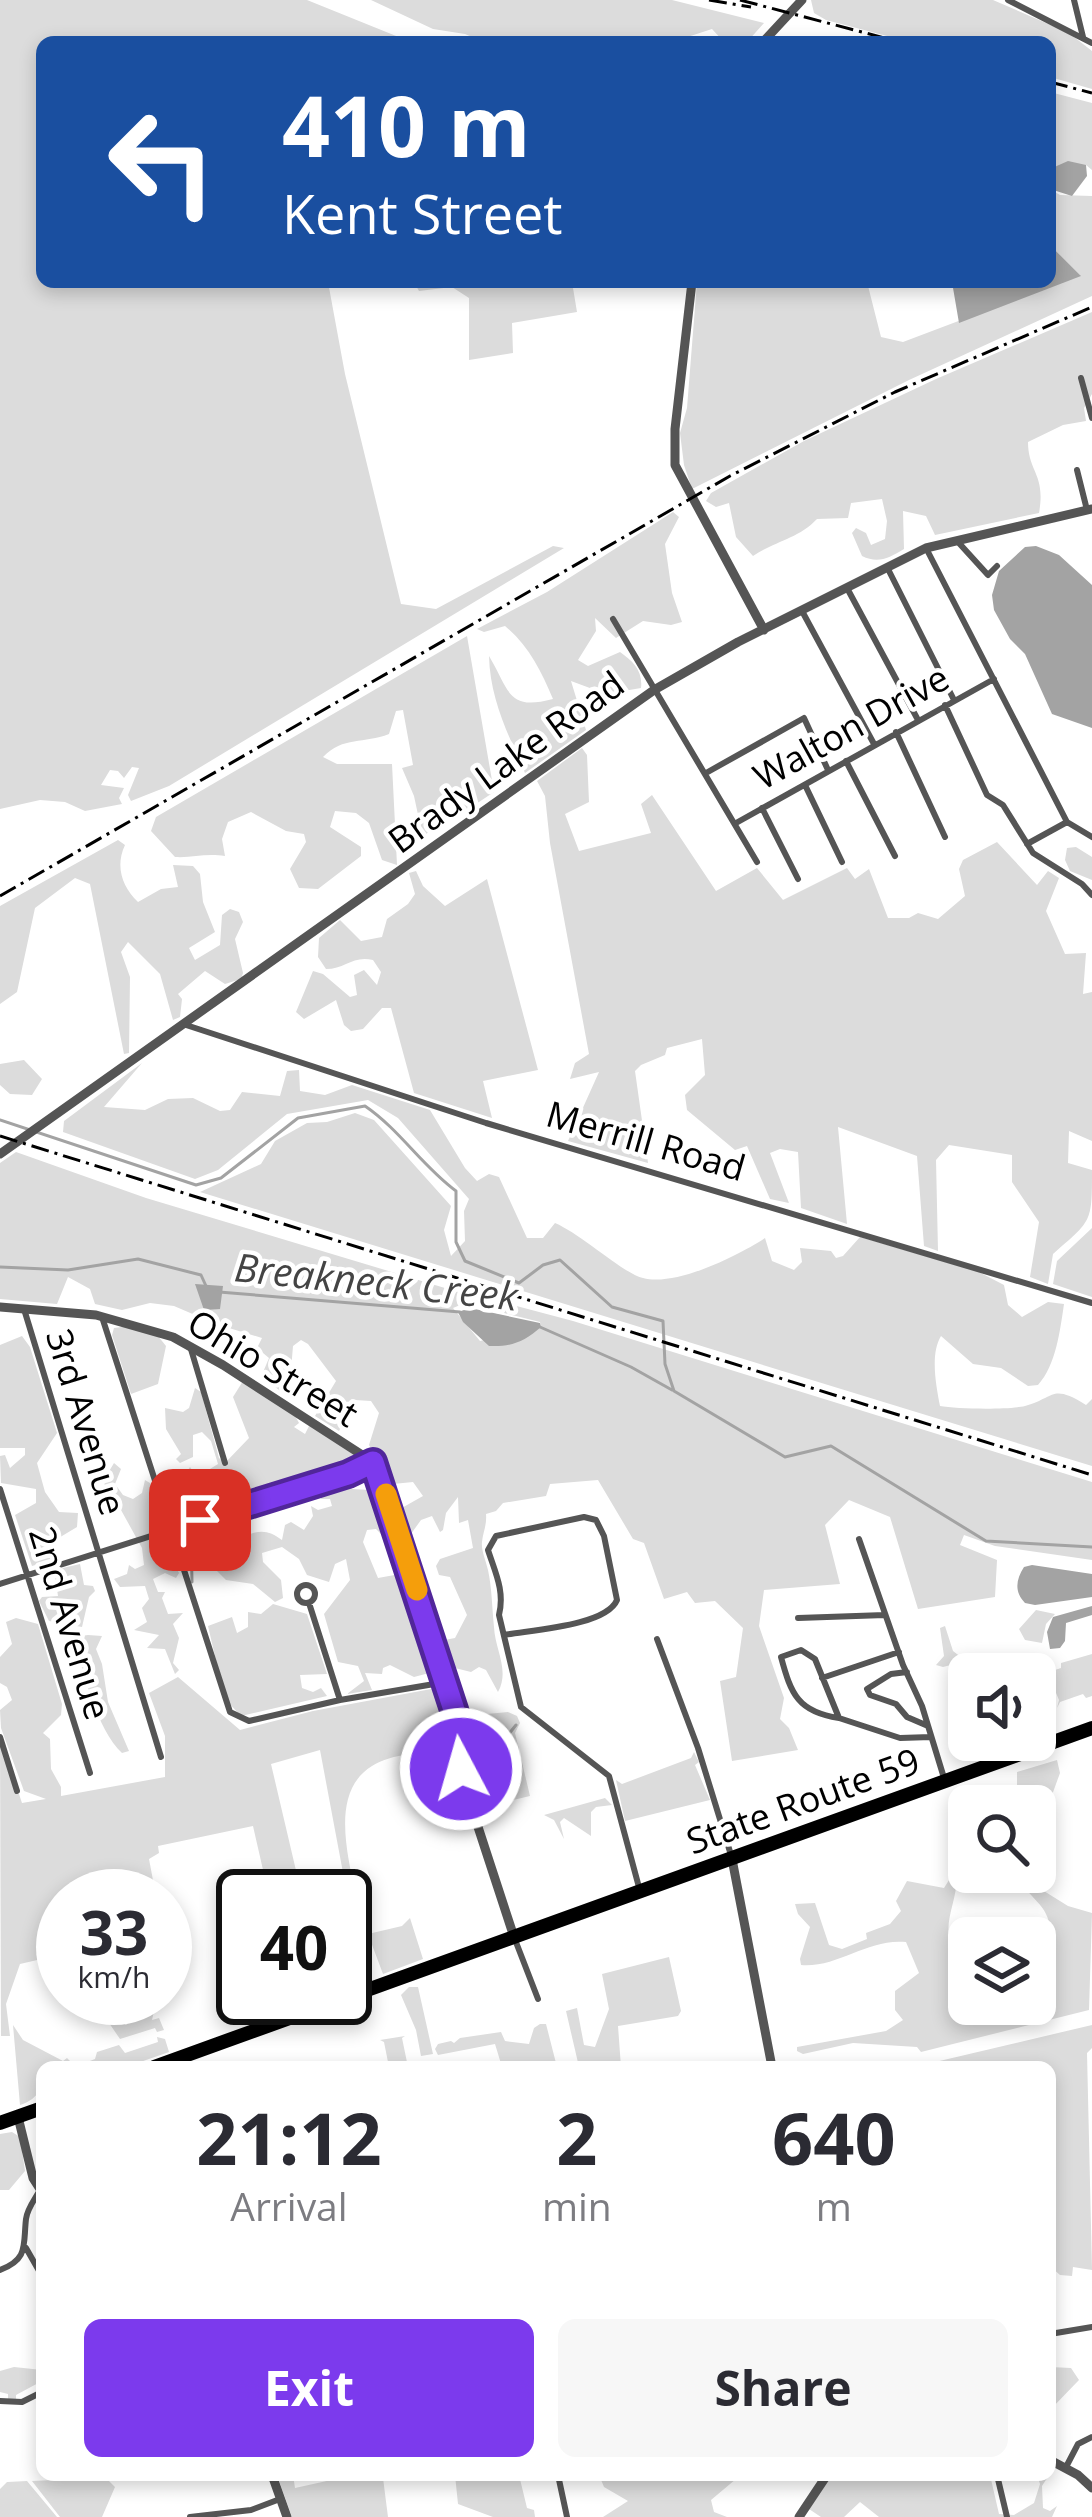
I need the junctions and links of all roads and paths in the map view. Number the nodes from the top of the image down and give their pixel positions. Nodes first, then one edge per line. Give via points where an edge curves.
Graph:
1 (1008, 0) edge
2 (1074, 0) edge
3 (801, 1) edge
4 (768, 36) edge
5 (1083, 37) junction
6 (1092, 43) edge
7 (691, 288) edge
8 (1081, 378) dead end
9 (1092, 418) edge
10 (1077, 470) dead end
11 (1089, 509) edge
12 (958, 538) junction
13 (926, 548) junction
14 (997, 566) dead end
15 (887, 567) junction
16 (847, 589) junction
17 (802, 611) junction
18 (613, 619) dead end
19 (764, 630) junction
20 (994, 679) junction
21 (654, 690) junction
22 (954, 700) junction
23 (945, 705) junction
24 (918, 720) junction
25 (896, 731) junction
26 (874, 744) junction
27 (846, 761) junction
28 (829, 772) junction
29 (706, 773) junction
30 (805, 785) junction
31 (762, 808) junction
32 (1067, 822) junction
33 (736, 823) junction
34 (945, 837) dead end
35 (1092, 837) edge
36 (1027, 844) junction
37 (895, 856) dead end
38 (757, 862) dead end
39 (842, 862) dead end
40 (798, 879) dead end
41 (1092, 895) edge
42 (186, 1025) junction
43 (0, 1154) edge
44 (1092, 1303) edge
45 (0, 1307) edge
46 (24, 1309) junction
47 (102, 1316) junction
48 (190, 1345) junction
49 (373, 1462) junction
50 (225, 1463) dead end
51 (0, 1490) edge
52 (171, 1530) junction
53 (860, 1539) dead end
54 (98, 1554) junction
55 (28, 1575) junction
56 (0, 1584) edge
57 (309, 1603) dead end
58 (885, 1615) junction
59 (799, 1618) dead end
60 (504, 1634) junction
61 (657, 1639) dead end
62 (899, 1652) junction
63 (907, 1672) junction
64 (822, 1678) junction
65 (446, 1682) junction
66 (340, 1700) junction
67 (838, 1718) junction
68 (928, 1726) junction
69 (1092, 1728) edge
70 (0, 1737) edge
71 (931, 1737) junction
72 (161, 1757) dead end
73 (90, 1773) dead end
74 (945, 1781) junction
75 (17, 1791) dead end
76 (732, 1859) junction
77 (640, 1892) junction
78 (514, 1936) junction
79 (538, 1999) dead end
80 (170, 2061) edge
81 (771, 2061) edge
82 (36, 2110) edge
83 (18, 2116) junction
84 (0, 2123) edge
85 (36, 2183) edge
86 (36, 2200) edge
87 (26, 2248) junction
88 (36, 2266) edge
89 (0, 2270) edge
90 (1092, 2327) edge
91 (1056, 2333) edge
92 (36, 2395) edge
93 (0, 2401) edge
94 (1092, 2438) edge
95 (1056, 2463) edge
96 (1066, 2468) junction
97 (274, 2481) edge
98 (560, 2481) edge
99 (823, 2481) edge
100 (998, 2481) edge
101 (1092, 2488) edge
102 (280, 2499) junction
103 (192, 2516) edge
104 (287, 2517) edge
105 (566, 2517) edge
106 (799, 2517) edge
107 (1007, 2517) edge

1 - 5 street
2 - 5 street
3 - 4 street
5 - 6 street
7 - 19 street via 675,465
8 - 9 street
10 - 11 street
11 - 12 street, Brady Lake Road
12 - 13 street, Brady Lake Road
12 - 14 street via 988,575
13 - 15 street, Brady Lake Road
13 - 20 street
15 - 16 street, Brady Lake Road
15 - 22 street
16 - 17 street, Brady Lake Road
16 - 24 street
17 - 19 street, Brady Lake Road
17 - 26 street
18 - 21 street
19 - 21 street, Brady Lake Road
20 - 22 street, Walton Drive
20 - 32 street
21 - 29 street
21 - 42 street, Brady Lake Road
22 - 23 street, Walton Drive
23 - 24 street, Walton Drive
23 - 36 street via 987,795 1003,805
24 - 25 street, Walton Drive
25 - 26 street, Walton Drive
25 - 34 street
26 - 27 street, Walton Drive
27 - 28 street, Walton Drive
27 - 37 street
28 - 29 street via 800,718
28 - 30 street, Walton Drive
29 - 33 street
30 - 31 street, Walton Drive
30 - 39 street
31 - 33 street, Walton Drive
31 - 40 street
32 - 35 street
32 - 36 street
33 - 38 street
36 - 41 street
42 - 43 street, Brady Lake Road
42 - 44 street, Merrill Road
45 - 46 street, Ohio Street
46 - 47 street, Ohio Street
46 - 54 street, 3rd Avenue
47 - 48 street, Ohio Street
47 - 52 street
48 - 49 street, Ohio Street
48 - 50 street
49 - 52 street
49 - 65 street
51 - 55 street, 2nd Avenue
52 - 54 street
52 - 66 street via 224,1702 237,1718
53 - 58 street
54 - 55 street
54 - 72 street, 3rd Avenue
55 - 56 street
55 - 73 street, 2nd Avenue
57 - 66 street
58 - 59 street
58 - 62 street
60 - 60 street via 490,1540 596,1520 614,1608
60 - 77 street via 521,1707 609,1775
61 - 76 street
62 - 63 street
62 - 64 street
63 - 68 street
63 - 68 street via 867,1689
64 - 67 street
64 - 67 street via 810,1653 781,1657 804,1707
65 - 66 street
65 - 78 street via 464,1788
67 - 71 street via 900,1738
68 - 71 street
69 - 74 main road, State Route 59
70 - 75 street
71 - 74 street
74 - 76 main road, State Route 59
76 - 77 main road, State Route 59
76 - 81 street
77 - 78 main road, State Route 59
78 - 79 street
78 - 80 main road, State Route 59
82 - 83 main road
83 - 84 main road
83 - 85 street
86 - 87 street via 26,2217
87 - 88 street
87 - 89 street
90 - 91 street
92 - 93 street
94 - 96 street via 1076,2447
95 - 96 street
96 - 101 street
97 - 102 street
98 - 105 street
99 - 106 street
100 - 107 street
102 - 103 street
102 - 104 street

